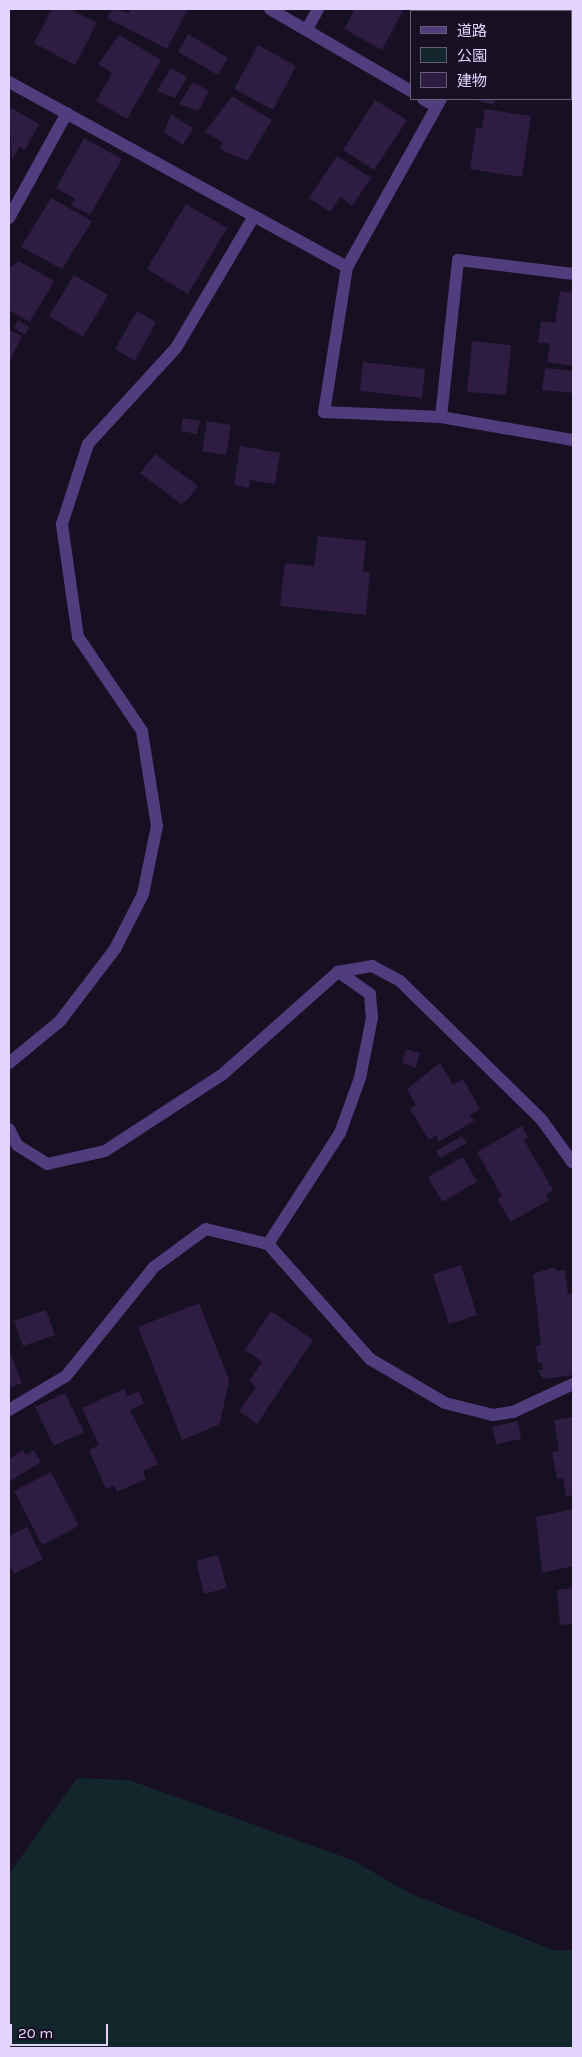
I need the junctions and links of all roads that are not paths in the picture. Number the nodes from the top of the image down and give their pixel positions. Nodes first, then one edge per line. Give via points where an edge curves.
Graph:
1 (270, 9) edge
2 (318, 9) edge
3 (307, 29) junction
4 (9, 82) edge
5 (410, 90) edge
6 (438, 102) edge
7 (67, 113) junction
8 (254, 216) junction
9 (9, 218) edge
10 (347, 267) junction
11 (573, 274) edge
12 (441, 417) junction
13 (573, 440) edge
14 (338, 972) junction
15 (9, 1063) edge
16 (9, 1128) edge
17 (573, 1163) edge
18 (268, 1244) junction
19 (573, 1384) edge
20 (9, 1410) edge

1 - 3 street
2 - 3 street
3 - 5 street
4 - 7 street
6 - 10 street
7 - 8 street
7 - 9 street
8 - 10 street
8 - 15 street via 176,348 88,444 62,524 78,637 142,731 157,826 143,894 115,950 60,1021
10 - 12 street via 324,412
11 - 12 street via 458,260
12 - 13 street
14 - 16 street via 223,1074 105,1151 47,1164 18,1144
14 - 17 street via 372,966 400,981 541,1119
14 - 18 street via 370,994 372,1018 360,1078 340,1132
18 - 19 street via 370,1359 445,1403 492,1415 513,1412
18 - 20 street via 206,1229 154,1267 66,1376

